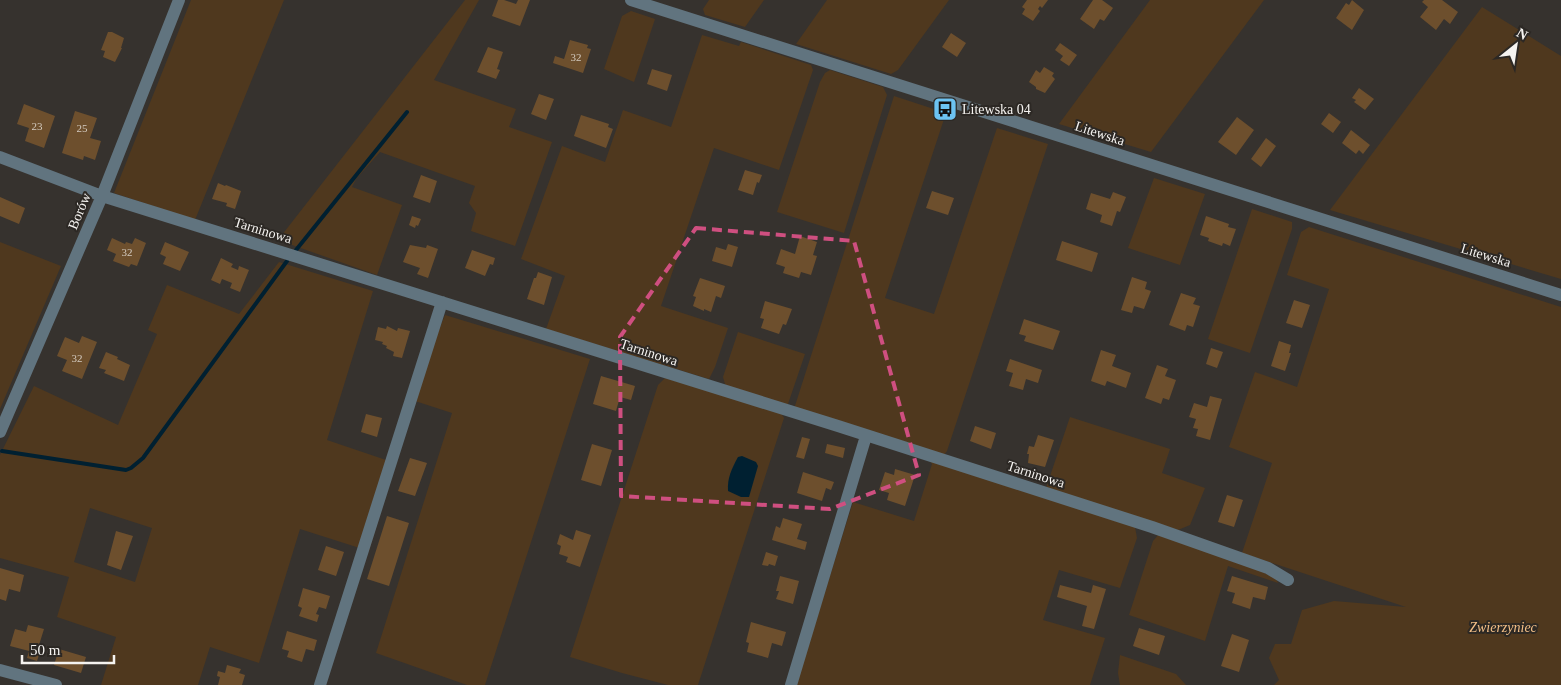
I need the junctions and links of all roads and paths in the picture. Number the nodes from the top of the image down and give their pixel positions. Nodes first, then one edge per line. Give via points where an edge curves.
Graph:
1 (179, 0) edge
2 (631, 0) edge
3 (0, 157) edge
4 (102, 196) junction
5 (1561, 294) edge
6 (442, 302) junction
7 (0, 432) edge
8 (866, 436) junction
9 (1288, 580) dead end
10 (0, 670) edge
11 (56, 685) edge
12 (320, 685) edge
13 (791, 685) edge

1 - 4 street, Borów
2 - 5 street, Litewska
3 - 4 street, Tarninowa
4 - 6 street, Tarninowa
4 - 7 street, Borów
6 - 8 street, Tarninowa
6 - 12 street
8 - 9 street, Tarninowa via 1193,540 1268,568
8 - 13 street
10 - 11 street

